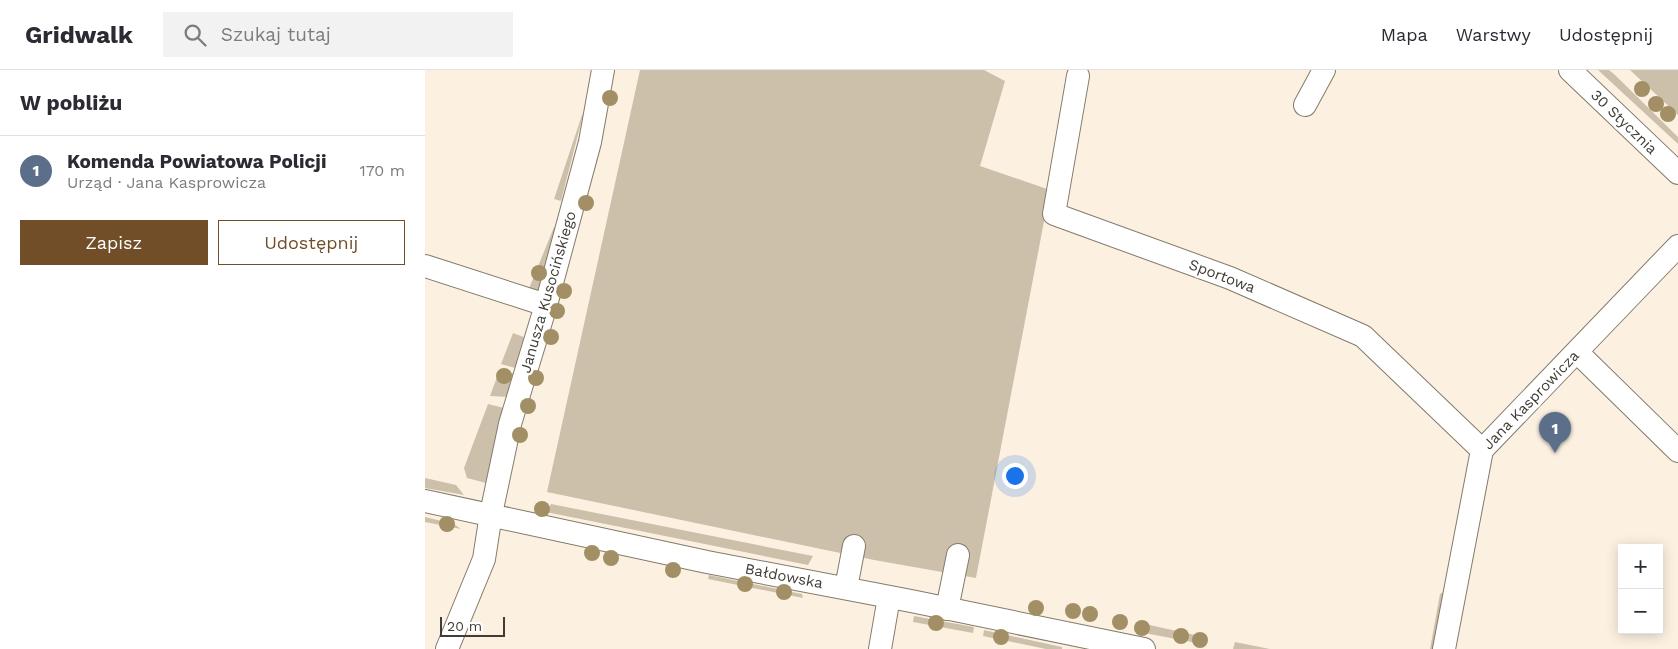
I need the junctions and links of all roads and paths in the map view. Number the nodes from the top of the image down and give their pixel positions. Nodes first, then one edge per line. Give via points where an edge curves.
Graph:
1 (603, 70) edge
2 (1325, 70) edge
3 (1570, 70) edge
4 (1078, 76) dead end
5 (1305, 105) dead end
6 (1677, 169) edge
7 (1678, 246) edge
8 (425, 266) edge
9 (546, 305) junction
10 (1577, 352) junction
11 (1482, 450) junction
12 (1678, 451) edge
13 (425, 500) edge
14 (491, 514) junction
15 (855, 546) dead end
16 (958, 554) dead end
17 (846, 588) junction
18 (889, 597) junction
19 (947, 609) junction
20 (447, 649) edge
21 (880, 649) edge
22 (1144, 649) edge
23 (1444, 649) edge

1 - 9 street, Janusza Kusocińskiego via 590,142
2 - 5 street
3 - 6 street, 30 Stycznia
4 - 11 street, Sportowa via 1055,214 1230,278 1363,336
7 - 10 street, Jana Kasprowicza
8 - 9 street
9 - 14 street, Janusza Kusocińskiego via 510,424
10 - 11 street, Jana Kasprowicza
10 - 12 street
11 - 23 street, Jana Kasprowicza
13 - 14 street, Bałdowska
14 - 17 street, Bałdowska
14 - 20 street, Janusza Kusocińskiego via 484,559
15 - 17 street
16 - 19 street
17 - 18 street, Bałdowska
18 - 19 street, Bałdowska
18 - 21 street
19 - 22 street, Bałdowska

